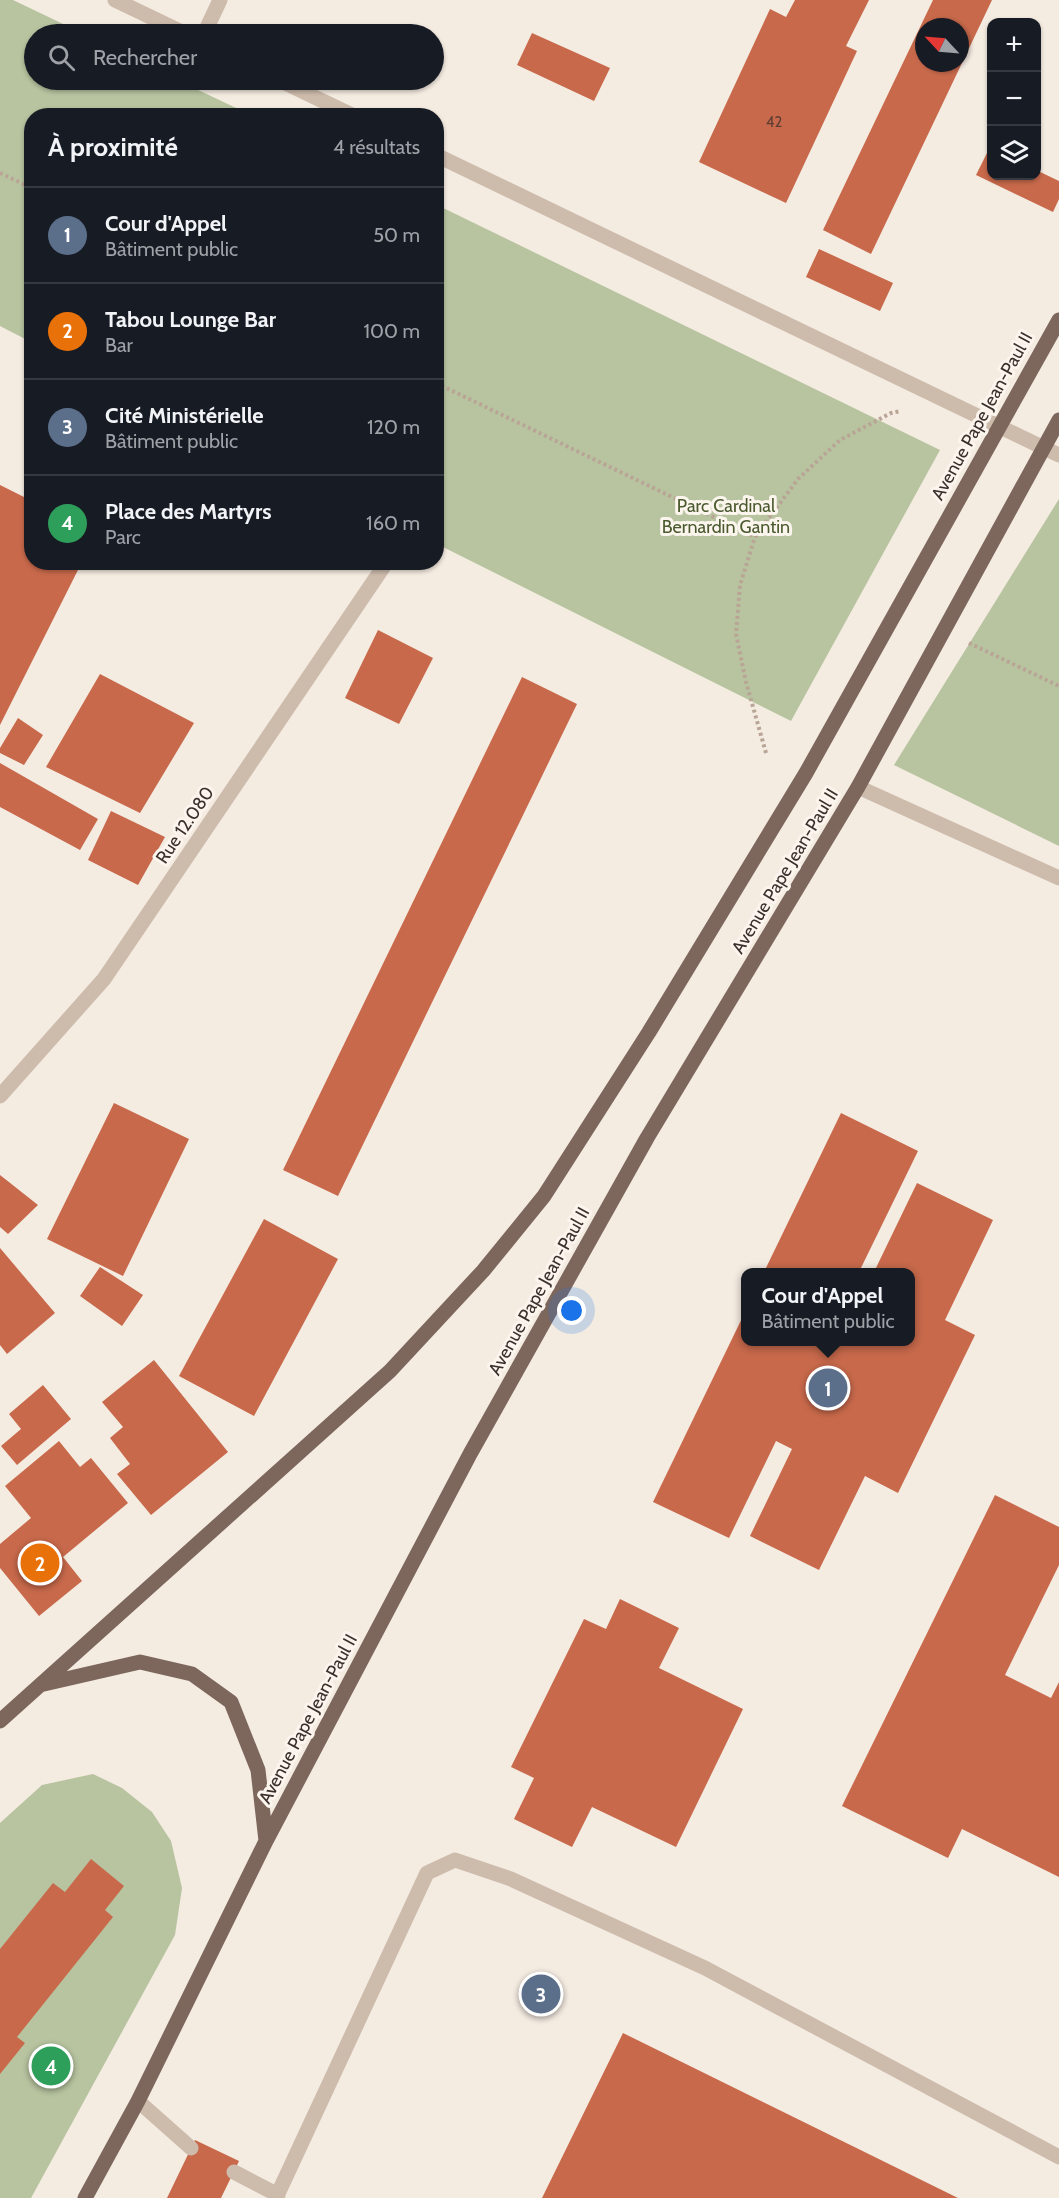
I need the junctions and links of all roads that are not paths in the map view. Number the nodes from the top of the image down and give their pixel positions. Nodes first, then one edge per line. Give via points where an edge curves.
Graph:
1 (115, 0) edge
2 (220, 0) edge
3 (165, 24) edge
4 (209, 24) edge
5 (300, 90) edge
6 (337, 108) edge
7 (444, 159) edge
8 (1059, 320) edge
9 (1059, 420) edge
10 (998, 426) junction
11 (1044, 448) junction
12 (1059, 455) edge
13 (381, 570) edge
14 (858, 788) junction
15 (1059, 878) edge
16 (0, 1096) edge
17 (41, 1685) junction
18 (0, 1721) edge
19 (266, 1841) junction
20 (138, 2101) junction
21 (191, 2148) dead end
22 (1059, 2157) edge
23 (234, 2172) dead end
24 (277, 2197) edge
25 (86, 2198) edge

1 - 3 street
2 - 4 street
5 - 6 street
7 - 10 street
8 - 10 main road, Avenue Pape Jean-Paul II
9 - 11 main road, Avenue Pape Jean-Paul II
10 - 11 street
10 - 17 main road, Avenue Pape Jean-Paul II via 806,773 544,1196 483,1271 390,1371
11 - 12 street
11 - 14 main road, Avenue Pape Jean-Paul II
13 - 16 street, Rue 12.080 via 104,979
14 - 15 street
14 - 19 main road, Avenue Pape Jean-Paul II via 647,1138 575,1266 470,1454
17 - 18 main road, Avenue Pape Jean-Paul II
17 - 19 main road via 140,1662 192,1674 231,1702 258,1770
19 - 20 main road, Avenue Pape Jean-Paul II
20 - 21 street
20 - 25 main road, Avenue Pape Jean-Paul II
22 - 24 street via 705,1968 511,1879 455,1860 427,1873
23 - 24 street

